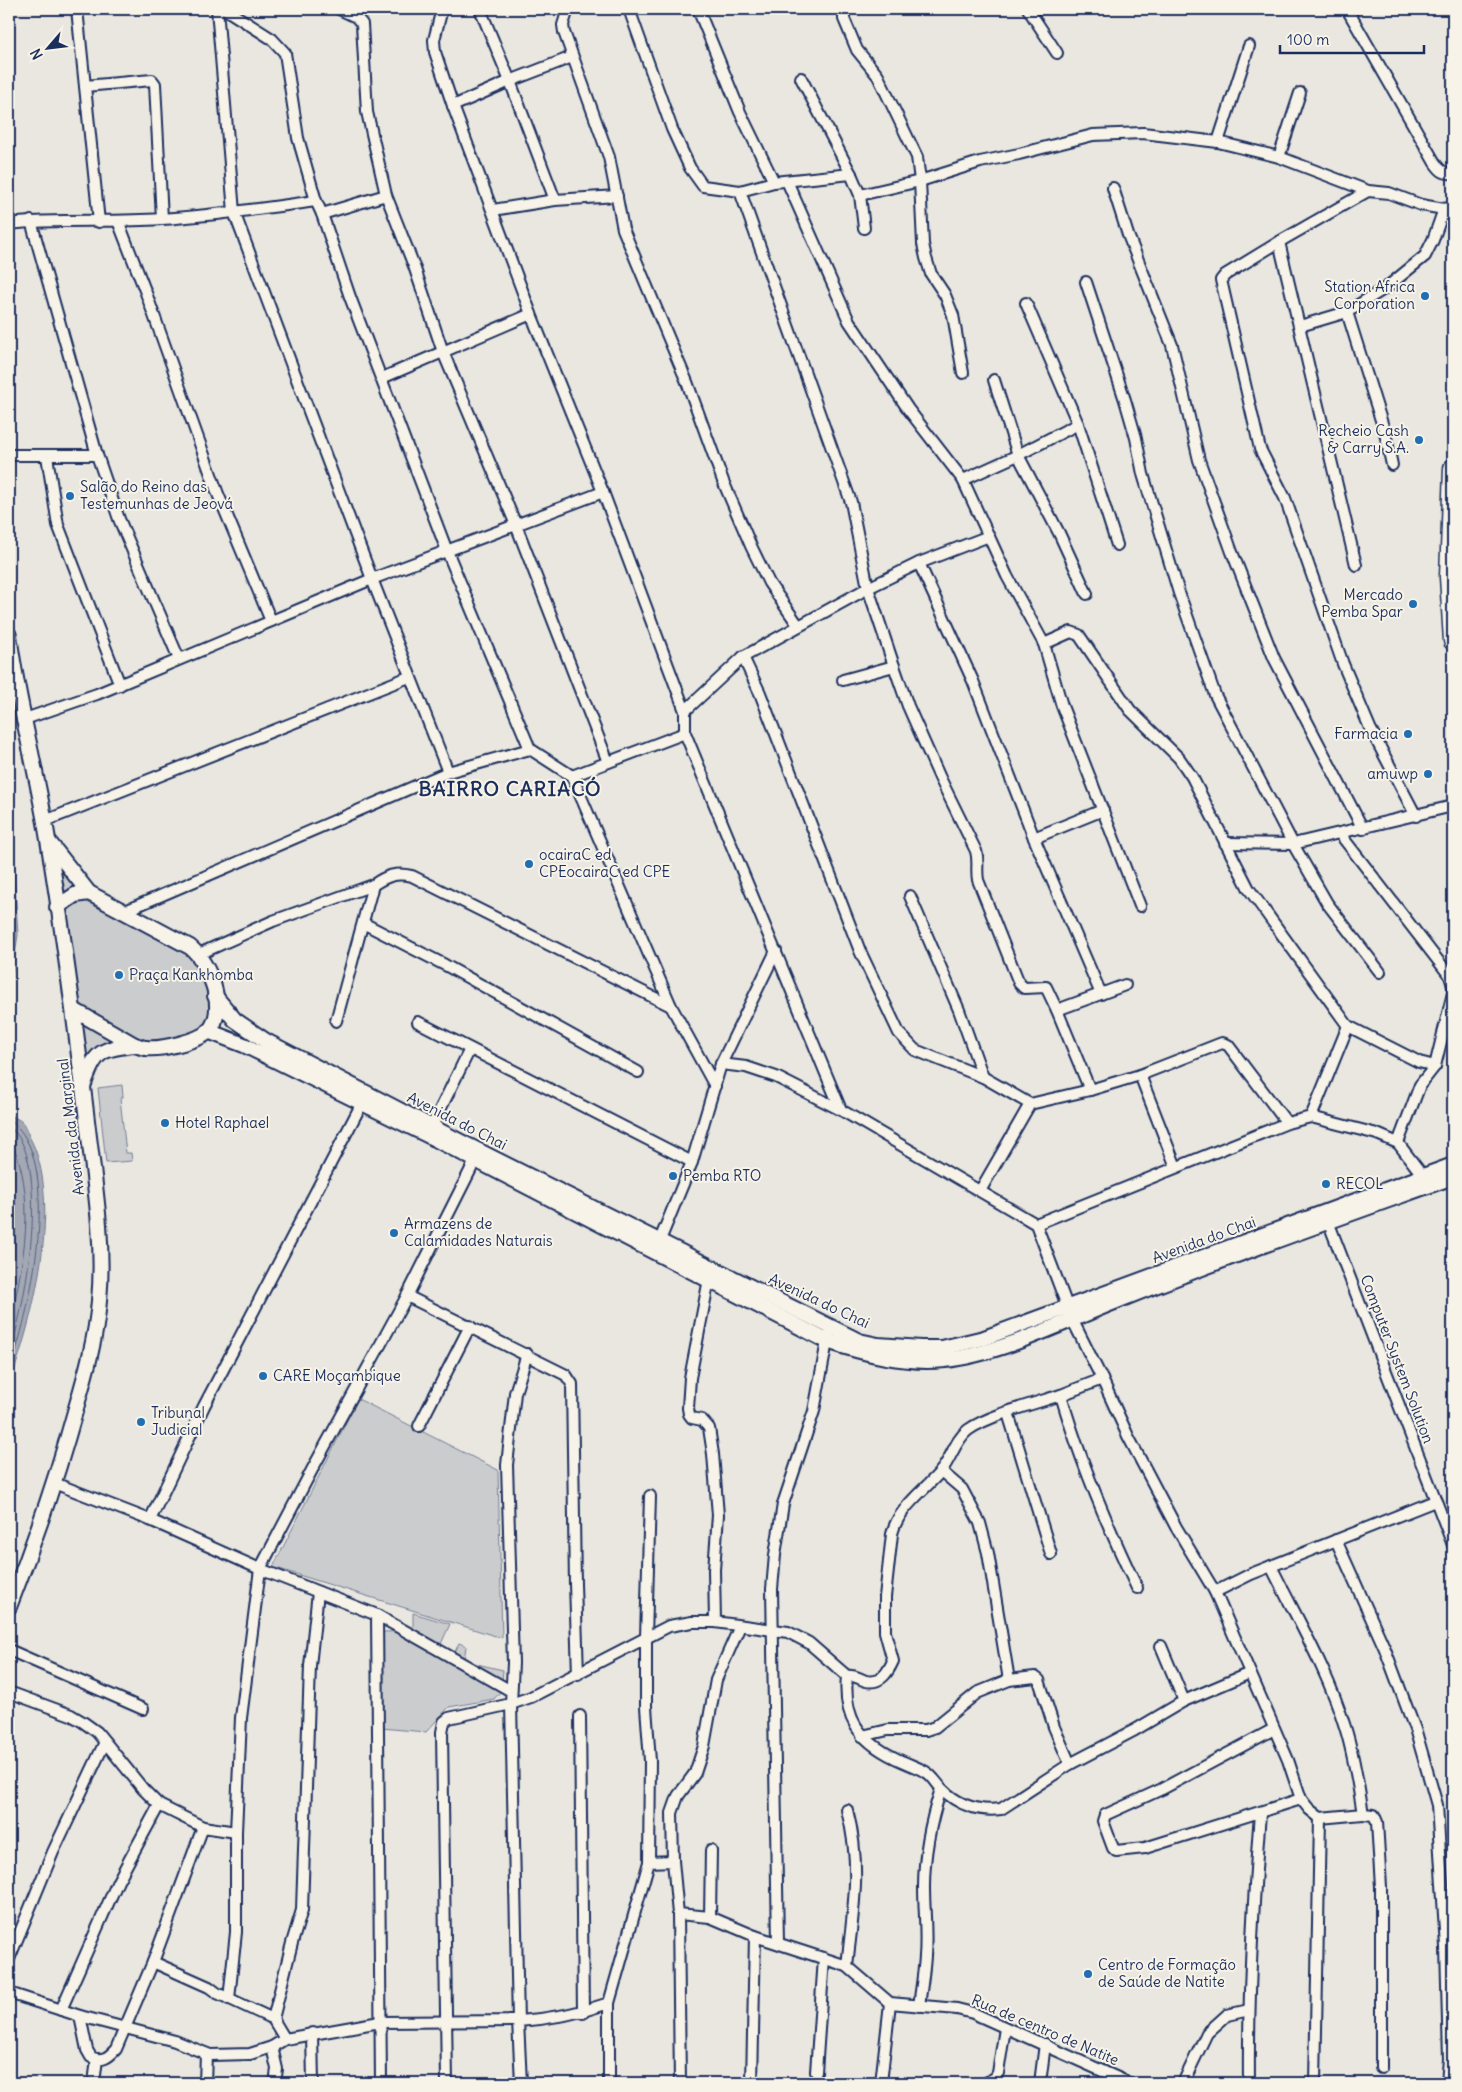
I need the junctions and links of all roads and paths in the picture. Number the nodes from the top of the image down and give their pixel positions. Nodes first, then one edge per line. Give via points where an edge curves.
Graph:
1 (77, 9) edge
2 (217, 9) edge
3 (225, 9) edge
4 (339, 9) edge
5 (442, 9) edge
6 (480, 9) edge
7 (568, 9) edge
8 (629, 9) edge
9 (698, 9) edge
10 (844, 9) edge
11 (1028, 9) edge
12 (1347, 9) edge
13 (1249, 46) dead end
14 (1057, 53) dead end
15 (572, 57) junction
16 (801, 78) dead end
17 (510, 80) junction
18 (85, 86) junction
19 (1300, 93) dead end
20 (454, 106) junction
21 (1218, 142) junction
22 (1279, 157) junction
23 (1453, 173) edge
24 (851, 174) junction
25 (787, 181) junction
26 (920, 181) junction
27 (774, 182) junction
28 (1113, 188) dead end
29 (740, 191) junction
30 (1368, 191) junction
31 (386, 195) junction
32 (860, 195) junction
33 (617, 196) junction
34 (555, 200) junction
35 (316, 202) junction
36 (1449, 208) edge
37 (493, 210) junction
38 (234, 212) junction
39 (322, 214) junction
40 (162, 219) junction
41 (32, 221) junction
42 (118, 221) junction
43 (99, 222) junction
44 (9, 224) edge
45 (864, 228) dead end
46 (1278, 242) junction
47 (1086, 282) dead end
48 (1026, 303) dead end
49 (1347, 312) junction
50 (532, 314) junction
51 (1300, 326) junction
52 (443, 352) junction
53 (962, 373) dead end
54 (382, 378) junction
55 (994, 380) dead end
56 (1078, 424) junction
57 (1018, 454) junction
58 (9, 455) edge
59 (97, 455) junction
60 (46, 456) junction
61 (1392, 465) dead end
62 (1453, 468) edge
63 (963, 480) junction
64 (603, 492) junction
65 (516, 525) junction
66 (989, 536) junction
67 (1117, 545) dead end
68 (447, 551) junction
69 (919, 563) junction
70 (1356, 565) dead end
71 (372, 579) junction
72 (868, 588) junction
73 (1087, 594) dead end
74 (271, 621) junction
75 (798, 625) junction
76 (1453, 632) edge
77 (9, 634) edge
78 (1044, 644) junction
79 (743, 657) junction
80 (179, 659) junction
81 (894, 666) junction
82 (410, 677) junction
83 (843, 680) dead end
84 (120, 685) junction
85 (685, 711) junction
86 (22, 720) junction
87 (685, 733) junction
88 (530, 749) junction
89 (608, 762) junction
90 (448, 772) junction
91 (572, 776) junction
92 (1453, 806) edge
93 (1103, 810) junction
94 (1416, 816) junction
95 (45, 820) junction
96 (1363, 829) junction
97 (1340, 834) junction
98 (1034, 838) junction
99 (48, 842) junction
100 (1225, 843) junction
101 (1293, 844) junction
102 (373, 885) junction
103 (89, 893) junction
104 (910, 896) dead end
105 (1140, 906) dead end
106 (57, 907) junction
107 (125, 911) junction
108 (363, 922) junction
109 (776, 951) junction
110 (199, 954) junction
111 (1380, 972) dead end
112 (1125, 985) dead end
113 (1453, 986) edge
114 (1453, 992) edge
115 (1101, 994) junction
116 (215, 996) junction
117 (671, 1006) junction
118 (74, 1010) junction
119 (1057, 1010) junction
120 (336, 1021) dead end
121 (418, 1022) dead end
122 (1348, 1026) junction
123 (208, 1031) junction
124 (135, 1044) junction
125 (470, 1049) junction
126 (721, 1064) junction
127 (1435, 1066) junction
128 (638, 1072) dead end
129 (1140, 1075) junction
130 (983, 1077) junction
131 (715, 1086) junction
132 (83, 1088) junction
133 (1090, 1090) junction
134 (362, 1103) junction
135 (1030, 1104) junction
136 (841, 1110) junction
137 (1311, 1117) junction
138 (1287, 1123) junction
139 (432, 1126) junction
140 (1398, 1143) junction
141 (475, 1161) junction
142 (692, 1162) junction
143 (1453, 1165) edge
144 (1176, 1167) junction
145 (1423, 1176) junction
146 (1453, 1177) edge
147 (980, 1191) junction
148 (1327, 1217) junction
149 (1036, 1224) junction
150 (660, 1240) junction
151 (709, 1279) junction
152 (407, 1296) junction
153 (1069, 1313) junction
154 (470, 1326) junction
155 (828, 1334) junction
156 (527, 1354) junction
157 (1102, 1379) junction
158 (1061, 1395) junction
159 (1008, 1413) junction
160 (419, 1426) dead end
161 (941, 1471) junction
162 (54, 1483) junction
163 (650, 1496) dead end
164 (1435, 1501) junction
165 (150, 1520) junction
166 (1336, 1540) junction
167 (1453, 1545) edge
168 (1051, 1554) dead end
169 (1271, 1566) junction
170 (260, 1569) junction
171 (1137, 1588) dead end
172 (318, 1592) junction
173 (1215, 1592) junction
174 (9, 1607) edge
175 (377, 1615) junction
176 (715, 1622) junction
177 (740, 1626) junction
178 (772, 1630) junction
179 (646, 1638) junction
180 (1162, 1646) dead end
181 (9, 1650) edge
182 (1250, 1673) junction
183 (578, 1674) junction
184 (847, 1676) junction
185 (1009, 1680) junction
186 (511, 1691) junction
187 (9, 1692) edge
188 (1184, 1701) junction
189 (511, 1704) junction
190 (143, 1709) dead end
191 (580, 1716) dead end
192 (1274, 1729) junction
193 (862, 1736) junction
194 (105, 1742) junction
195 (1070, 1764) junction
196 (941, 1789) junction
197 (1301, 1799) junction
198 (159, 1805) junction
199 (847, 1810) dead end
200 (1260, 1814) junction
201 (1363, 1814) junction
202 (1320, 1818) junction
203 (203, 1827) junction
204 (236, 1832) junction
205 (711, 1850) dead end
206 (673, 1861) junction
207 (649, 1862) junction
208 (678, 1914) junction
209 (710, 1917) junction
210 (755, 1936) junction
211 (778, 1942) junction
212 (824, 1958) junction
213 (9, 1959) edge
214 (152, 1962) junction
215 (847, 1966) junction
216 (9, 1993) edge
217 (229, 1999) junction
218 (609, 2003) junction
219 (890, 2003) junction
220 (919, 2006) junction
221 (61, 2010) junction
222 (1248, 2010) junction
223 (582, 2013) junction
224 (80, 2016) junction
225 (273, 2019) junction
226 (446, 2021) junction
227 (518, 2021) junction
228 (380, 2022) junction
229 (124, 2027) junction
230 (1005, 2028) junction
231 (312, 2033) junction
232 (285, 2039) junction
233 (1045, 2044) junction
234 (272, 2046) junction
235 (206, 2054) junction
236 (97, 2060) junction
237 (1381, 2068) dead end
238 (816, 2072) dead end
239 (94, 2083) edge
240 (205, 2083) edge
241 (275, 2083) edge
242 (313, 2083) edge
243 (380, 2083) edge
244 (448, 2083) edge
245 (521, 2083) edge
246 (609, 2083) edge
247 (680, 2083) edge
248 (752, 2083) edge
249 (881, 2083) edge
250 (985, 2083) edge
251 (1040, 2083) edge
252 (1129, 2083) edge
253 (1183, 2083) edge
254 (1249, 2083) edge
255 (1315, 2083) edge
256 (1447, 2083) edge

1 - 18 street
2 - 38 street
3 - 35 street via 272,39 285,53 298,138
4 - 31 street via 356,17 362,24 367,112
5 - 20 street via 434,40
6 - 17 street
7 - 15 street via 563,25
8 - 29 street via 672,129 690,168 702,186
9 - 27 street via 740,112
10 - 26 street via 844,20 857,50 878,76 917,156
11 - 14 street
12 - 23 street via 1435,163 1446,174
13 - 21 street
15 - 17 street
15 - 33 street via 609,157
16 - 24 street
17 - 20 street
17 - 34 street
18 - 40 street via 152,80 155,84
18 - 43 street
19 - 22 street
20 - 37 street
21 - 22 street
21 - 26 street via 1143,133 1093,135 980,162
22 - 30 street
24 - 25 street
24 - 32 street
25 - 27 street
25 - 63 street via 849,322 908,409
26 - 32 street
26 - 53 street via 926,258 953,315
27 - 29 street
28 - 96 street via 1172,345 1199,460 1232,552 1274,658
29 - 72 street via 852,502
30 - 36 street via 1389,193 1421,205
30 - 46 street
31 - 39 street
31 - 52 street
32 - 45 street
33 - 34 street
33 - 75 street via 622,229 687,382 723,481 769,583
34 - 37 street
35 - 38 street
35 - 39 street
36 - 49 street via 1425,256 1375,296
37 - 50 street
38 - 40 street
38 - 71 street
39 - 54 street
40 - 42 street
41 - 43 street
41 - 44 street
41 - 59 street
42 - 43 street
42 - 74 street via 218,494
46 - 51 street
46 - 94 street via 1221,280 1257,439 1285,498 1343,664 1370,728
47 - 101 street via 1125,400 1178,593 1215,694
48 - 56 street
49 - 51 street
49 - 61 street
50 - 52 street
50 - 64 street
51 - 70 street
52 - 54 street
52 - 65 street
54 - 68 street
55 - 57 street
56 - 57 street
56 - 67 street
57 - 63 street
57 - 73 street
58 - 60 street
59 - 60 street
59 - 80 street via 119,519
60 - 84 street via 58,525
62 - 76 highway via 1449,577
63 - 66 street
64 - 65 street
64 - 85 street
65 - 68 street
65 - 89 street
66 - 69 street
66 - 78 street
68 - 71 street
68 - 88 street
69 - 72 street
69 - 98 street via 973,681
71 - 74 street
71 - 82 street
72 - 75 street
72 - 81 street
74 - 80 street
75 - 79 street
77 - 86 main road, Avenida da Marginal
78 - 93 street via 1062,706
78 - 100 street via 1071,632 1079,635 1130,710 1187,770
79 - 85 street
79 - 130 street via 760,693 860,952 899,1033 915,1050
80 - 84 street
81 - 83 street
81 - 119 street via 908,706 976,851 978,880 1020,986 1046,987
82 - 90 street
82 - 95 street
84 - 86 street
85 - 87 street
86 - 95 main road, Avenida da Marginal
87 - 89 street
87 - 109 street
88 - 90 street
88 - 91 street
89 - 91 street
90 - 107 street
91 - 117 street
92 - 94 street
93 - 98 street
93 - 105 street
94 - 96 street
95 - 99 main road, Avenida da Marginal
96 - 97 street
97 - 101 street
97 - 113 street via 1450,976
98 - 115 street
99 - 103 main road
99 - 106 main road, Avenida da Marginal
100 - 101 street
100 - 122 street via 1249,890
101 - 111 street via 1327,903
102 - 108 street
102 - 110 street via 273,921
102 - 117 street via 386,876 400,873 412,876
103 - 106 main road via 75,895
103 - 107 main road
104 - 130 street via 959,1010
106 - 118 main road, Avenida da Marginal
107 - 110 main road
108 - 120 street
108 - 128 street
109 - 126 street
109 - 136 street
110 - 116 main road, Avenida do Chai via 214,986
112 - 115 street
114 - 127 street
115 - 119 street
116 - 123 main road, Avenida do Chai via 216,1017
116 - 139 main road, Avenida do Chai via 249,1031
117 - 131 street
118 - 124 main road
118 - 132 main road, Avenida da Marginal
119 - 133 street
121 - 125 street
122 - 127 street via 1419,1062
122 - 137 street
123 - 124 main road via 194,1039 156,1048
123 - 134 main road, Avenida do Chai via 244,1045
124 - 132 main road via 112,1047 100,1054 89,1070
125 - 139 street
125 - 142 street
126 - 131 street
126 - 136 street via 746,1067 776,1077
127 - 140 street via 1420,1085
129 - 133 street
129 - 138 street via 1222,1043 1228,1045
129 - 144 street
130 - 135 street
131 - 142 street
132 - 162 main road, Avenida da Marginal via 101,1258 99,1301 93,1345
133 - 135 street
134 - 141 main road, Avenida do Chai
134 - 165 street via 204,1406
135 - 147 street
136 - 147 street
137 - 138 street
137 - 140 street via 1377,1134
138 - 144 street
139 - 150 main road, Avenida do Chai
140 - 145 street
141 - 151 main road, Avenida do Chai
141 - 152 street
142 - 150 street
143 - 145 main road, Avenida do Chai
144 - 149 street
145 - 148 main road, Avenida do Chai
146 - 148 main road, Avenida do Chai
147 - 149 street
148 - 153 main road, Avenida do Chai
148 - 164 street, Computer System Solution
149 - 153 street
150 - 155 main road, Avenida do Chai
151 - 155 main road, Avenida do Chai
151 - 176 street via 690,1378 688,1408 692,1418 702,1420 709,1428 713,1454 718,1515
152 - 154 street
152 - 170 street
153 - 155 main road, Avenida do Chai via 942,1348 878,1345
153 - 157 street
154 - 156 street
154 - 160 street
155 - 178 street via 814,1411 783,1504 772,1589
156 - 183 street via 566,1375 573,1388
156 - 186 street via 515,1393 507,1465
157 - 158 street
157 - 173 street via 1176,1527
158 - 159 street
158 - 171 street via 1093,1490
159 - 161 street via 962,1435
159 - 168 street
161 - 184 street via 894,1525 885,1597 885,1632 893,1661 888,1672 882,1678 866,1681
161 - 185 street via 962,1489 980,1523
162 - 165 street
162 - 174 main road, Avenida da Marginal
163 - 179 street
164 - 166 street
164 - 167 street, Computer System Solution
165 - 170 street
166 - 169 street
166 - 256 street via 1416,1732 1437,1805 1446,1947
169 - 173 street
169 - 201 street via 1326,1677 1345,1726 1356,1766
170 - 172 street
170 - 204 street via 241,1718
172 - 175 street
172 - 225 street via 306,1745 302,1910
173 - 182 street
175 - 186 street
175 - 228 street
176 - 177 street
176 - 179 street via 669,1626
177 - 178 street
177 - 206 street via 716,1680 704,1746 695,1773 674,1805
178 - 184 street via 788,1632 809,1643
178 - 211 street
179 - 183 street
179 - 207 street
180 - 188 street
181 - 190 street
182 - 188 street
182 - 192 street
183 - 189 street
184 - 193 street via 845,1697
185 - 193 street via 977,1693 935,1727 888,1730
185 - 195 street via 1030,1676 1039,1680
186 - 189 street
187 - 194 street via 71,1715
188 - 195 street
189 - 226 street via 449,1718 442,1726
189 - 227 street
191 - 223 street
192 - 197 street
192 - 200 street via 1103,1817 1111,1845 1116,1851 1145,1848
193 - 196 street via 874,1747 927,1772
194 - 198 street
194 - 213 street via 53,1852
195 - 196 street via 1001,1809 988,1811 968,1807
196 - 220 street via 933,1813 926,1860 925,1957
197 - 200 street
197 - 202 street
198 - 203 street
198 - 221 street via 115,1888
199 - 215 street via 856,1860 856,1899
200 - 222 street
201 - 202 street
201 - 237 street via 1374,1815 1379,1830
202 - 255 street
203 - 204 street
203 - 214 street
204 - 217 street via 236,1932
205 - 209 street
206 - 207 street
206 - 208 street
207 - 218 street
208 - 209 street
208 - 247 street
209 - 210 street
210 - 211 street
210 - 248 street
211 - 212 street
212 - 215 street
212 - 238 street
214 - 217 street
214 - 229 street
215 - 219 street
216 - 221 street
217 - 225 street
218 - 223 street
218 - 246 street
219 - 220 street, Rua de centro de Natite
219 - 249 street
220 - 230 street, Rua de centro de Natite via 973,2013
221 - 224 street
222 - 253 street via 1227,2015 1207,2033
222 - 254 street
223 - 227 street
224 - 229 street
224 - 236 street via 86,2050
225 - 232 street
226 - 227 street
226 - 228 street
226 - 244 street
227 - 245 street
228 - 231 street
228 - 243 street
229 - 235 street via 175,2041
229 - 236 street via 116,2049 109,2057
230 - 233 street, Rua de centro de Natite
230 - 250 street via 998,2073
231 - 232 street
231 - 242 street
232 - 234 street
233 - 251 street
233 - 252 street, Rua de centro de Natite
234 - 235 street via 250,2054
234 - 241 street via 277,2069
235 - 240 street
236 - 239 street

